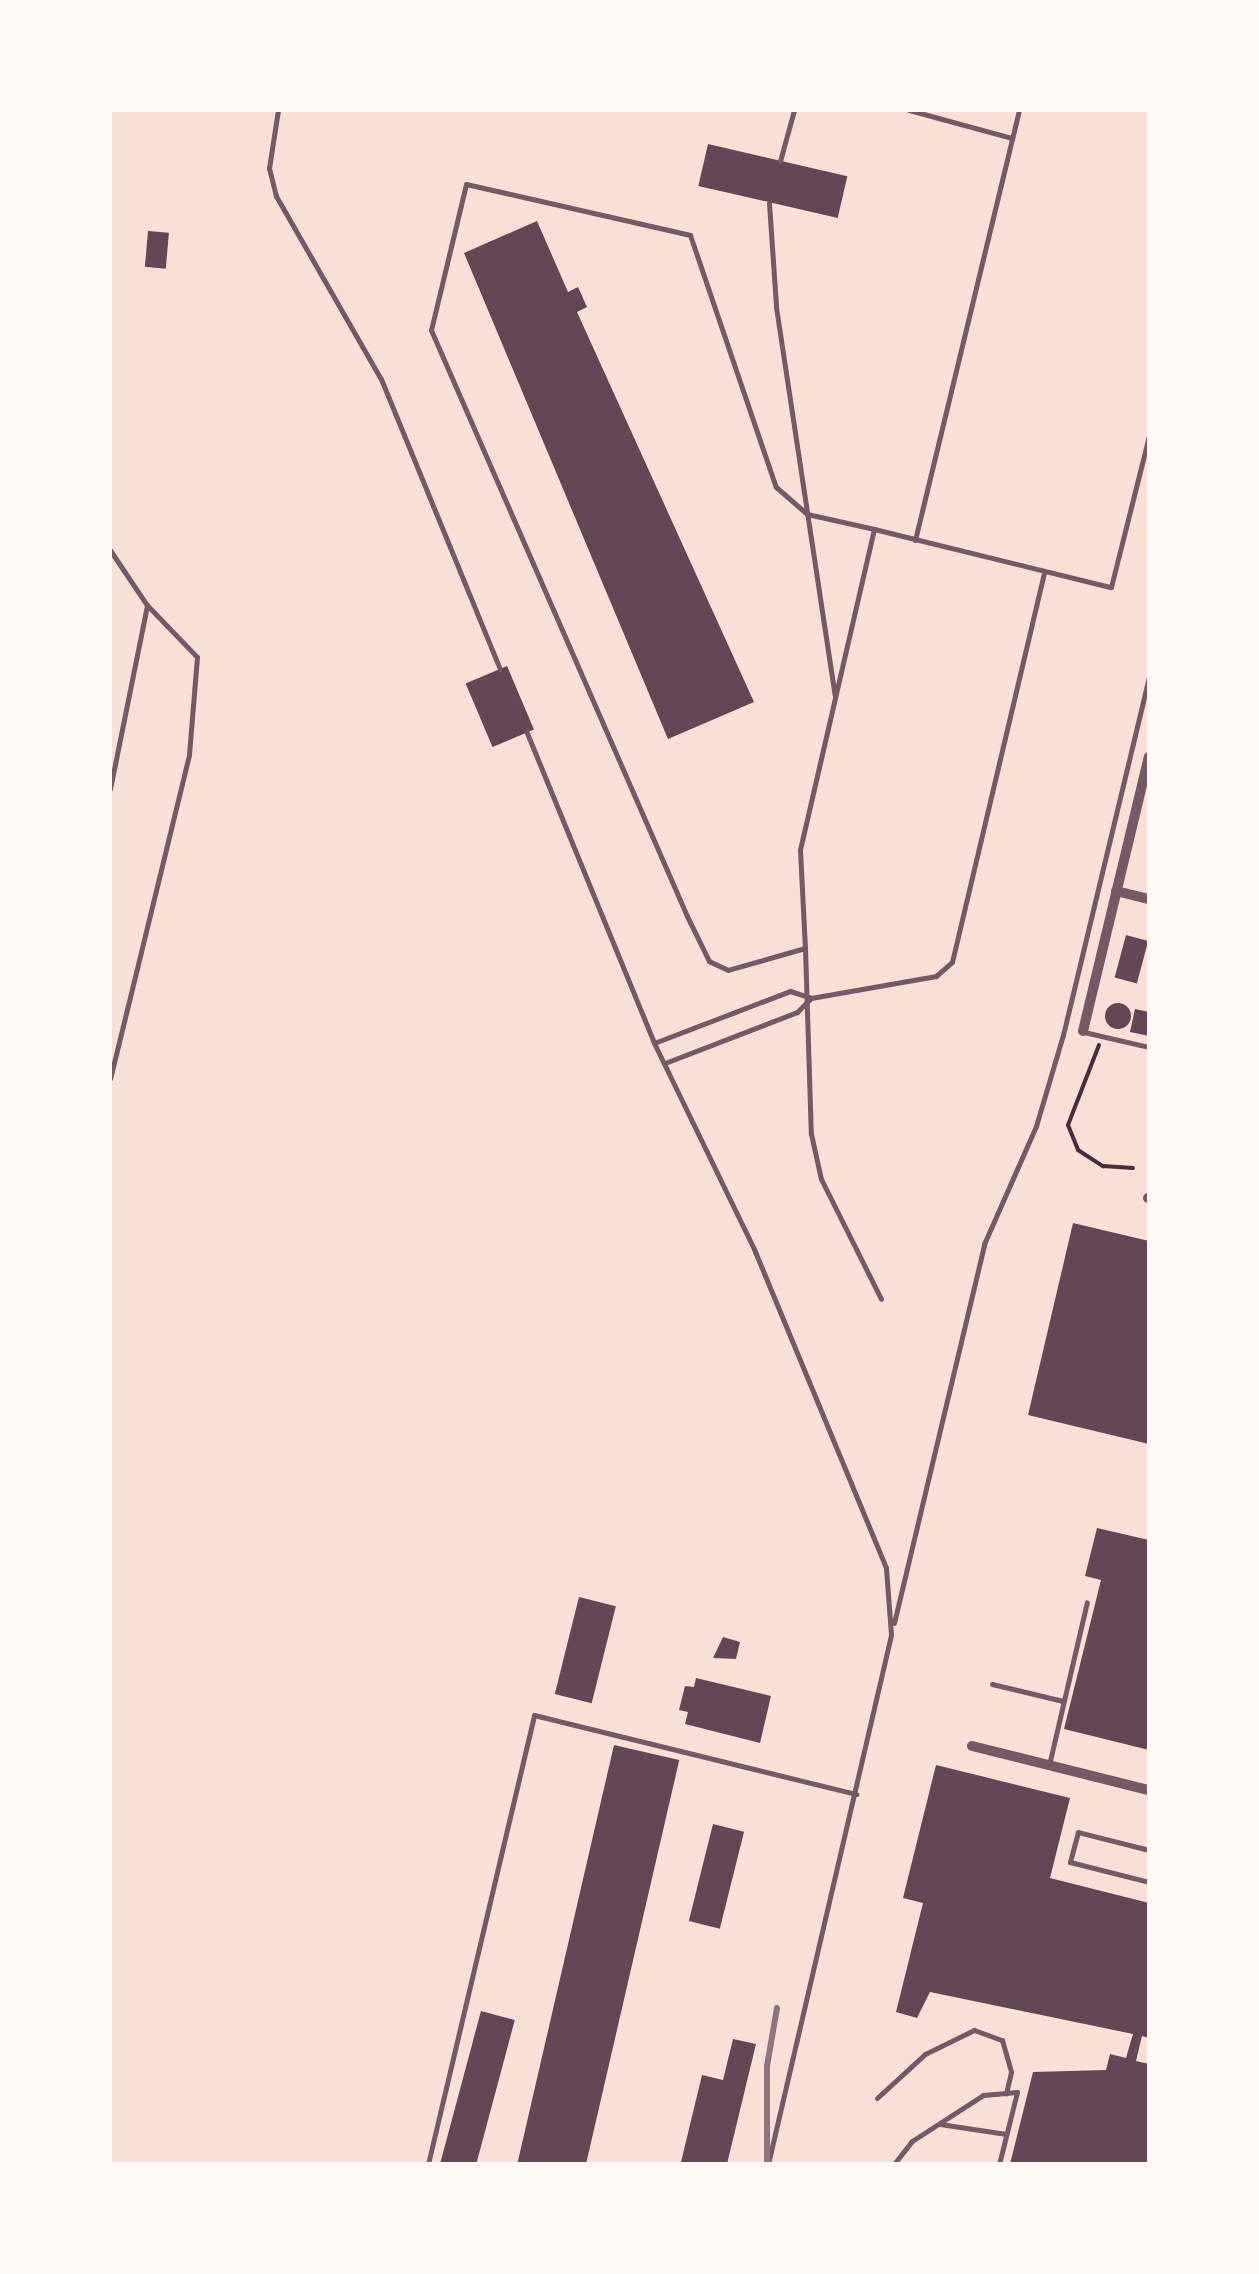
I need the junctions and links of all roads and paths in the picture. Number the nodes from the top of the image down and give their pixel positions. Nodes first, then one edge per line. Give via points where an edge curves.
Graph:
1 (278, 110) edge
2 (794, 110) edge
3 (909, 110) edge
4 (1019, 110) edge
5 (1012, 138) junction
6 (780, 161) dead end
7 (770, 204) dead end
8 (1149, 436) edge
9 (807, 514) junction
10 (874, 529) junction
11 (915, 540) junction
12 (110, 550) edge
13 (1044, 572) junction
14 (147, 605) junction
15 (500, 669) dead end
16 (1149, 676) edge
17 (835, 698) junction
18 (527, 733) dead end
19 (1149, 757) edge
20 (110, 789) edge
21 (1116, 891) junction
22 (1149, 899) edge
23 (805, 948) junction
24 (811, 998) junction
25 (1083, 1032) joint
26 (1102, 1036) junction
27 (654, 1042) junction
28 (1149, 1047) edge
29 (665, 1063) junction
30 (110, 1078) edge
31 (1133, 1168) dead end
32 (881, 1299) dead end
33 (1087, 1602) dead end
34 (891, 1634) junction
35 (992, 1684) dead end
36 (1063, 1700) junction
37 (972, 1746) dead end
38 (1049, 1765) junction
39 (1149, 1790) edge
40 (856, 1794) junction
41 (1149, 1850) edge
42 (1149, 1882) edge
43 (1006, 2093) junction
44 (878, 2098) dead end
45 (938, 2124) junction
46 (1006, 2134) junction
47 (428, 2164) edge
48 (768, 2164) edge
49 (894, 2164) edge
50 (999, 2164) edge

1 - 15 lane via 269,168 276,196 381,378
2 - 6 lane
3 - 5 lane
4 - 5 lane
5 - 11 lane
7 - 9 lane via 776,307
8 - 13 lane via 1111,587
9 - 10 lane
9 - 17 lane
9 - 23 lane via 776,488 690,235 466,184 431,330 686,916 709,961 728,970
10 - 11 lane
10 - 17 lane
11 - 13 lane
12 - 14 lane
13 - 24 lane via 952,962 936,976
14 - 20 lane
14 - 30 lane via 198,657 189,755
16 - 34 lane via 1063,1036 1030,1141 984,1244
17 - 23 lane via 800,850
18 - 27 lane
19 - 21 street
21 - 22 street
21 - 25 street
23 - 24 lane
24 - 27 lane via 790,991
24 - 29 lane via 798,1012
24 - 32 lane via 811,1134 822,1179
25 - 26 lane
26 - 28 lane
26 - 31 path via 1068,1125 1078,1150 1102,1166
27 - 29 lane
29 - 34 lane via 754,1249 874,1529 886,1568
33 - 36 lane
34 - 40 lane
35 - 36 lane
36 - 38 lane
37 - 38 street
38 - 39 street
40 - 47 lane via 534,1715
40 - 48 lane
41 - 42 lane via 1078,1832 1070,1862
43 - 44 lane via 1010,2072 1002,2040 974,2030 925,2054
43 - 45 lane via 984,2095
43 - 46 lane via 1016,2092
45 - 46 lane
45 - 49 lane
46 - 50 lane

